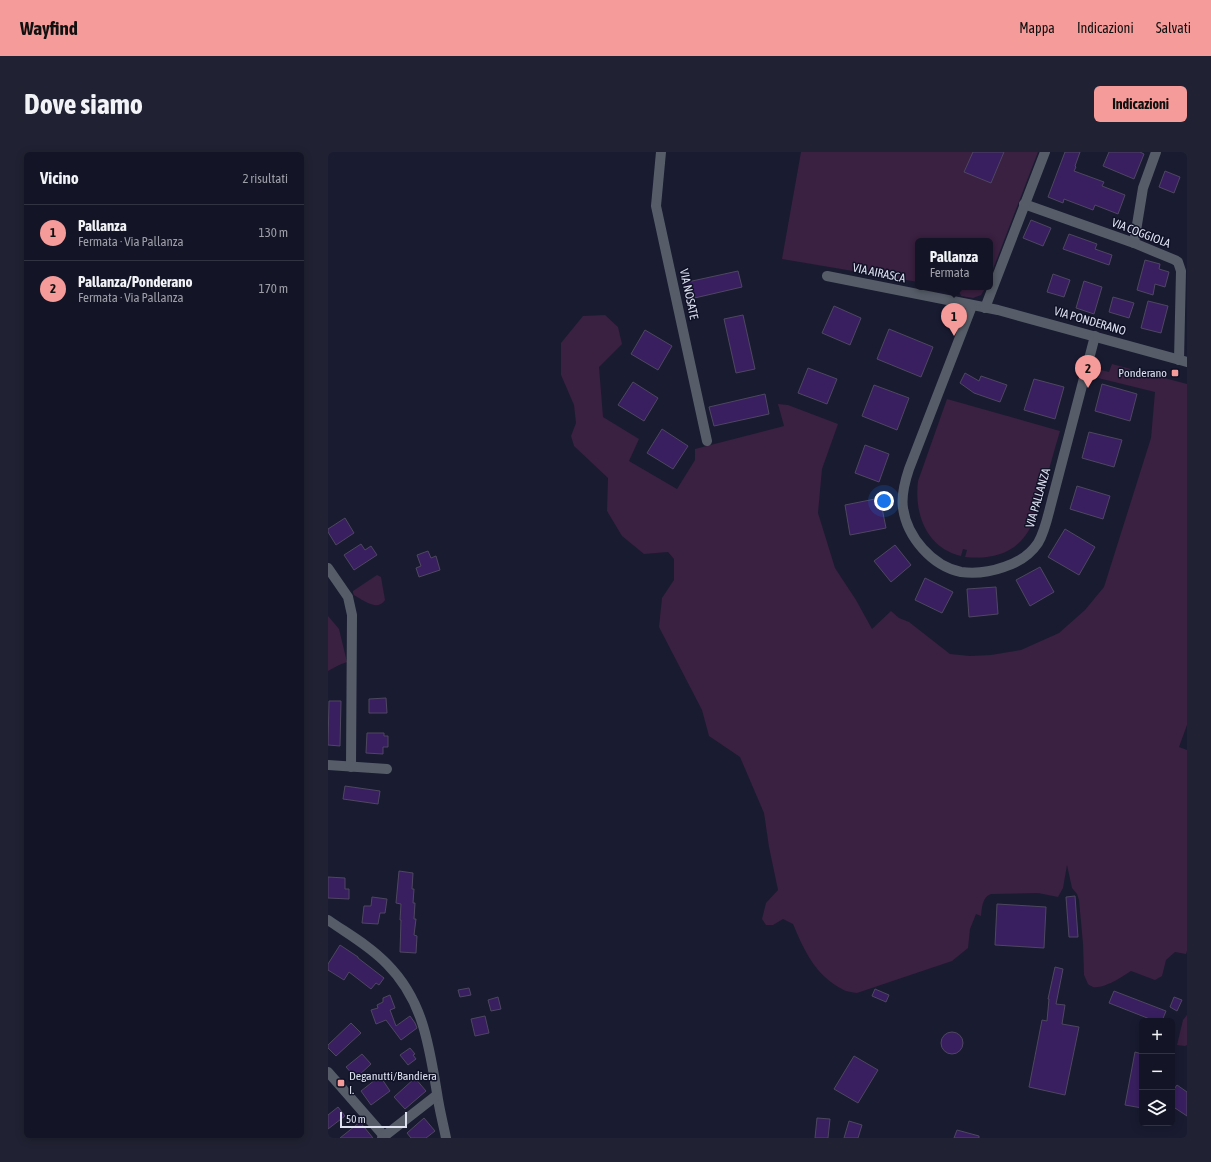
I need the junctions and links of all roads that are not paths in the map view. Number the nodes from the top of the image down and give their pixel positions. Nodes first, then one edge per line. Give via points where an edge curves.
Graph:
1 (661, 152) edge
2 (1045, 152) edge
3 (1156, 152) edge
4 (1024, 204) junction
5 (1134, 243) junction
6 (827, 276) dead end
7 (993, 287) edge
8 (992, 290) edge
9 (972, 306) junction
10 (985, 308) junction
11 (1095, 336) junction
12 (1183, 361) edge
13 (707, 441) dead end
14 (328, 568) edge
15 (328, 765) edge
16 (351, 767) junction
17 (387, 769) dead end
18 (328, 920) edge
19 (328, 1072) edge
20 (437, 1095) junction
21 (383, 1137) edge
22 (446, 1138) edge

1 - 13 street, VIA NOSATE via 656,206
2 - 4 street
3 - 5 street via 1143,188
4 - 5 street, VIA COGGIOLA
4 - 7 street
5 - 12 street, VIA COGGIOLA via 1175,260 1180,267
6 - 9 street, VIA AIRASCA
8 - 10 street
9 - 10 street, VIA PONDERANO
9 - 11 street, VIA PALLANZA via 909,469 903,492 905,516 918,543 934,559 955,570 972,573 999,569 1022,559 1037,544 1050,508
10 - 11 street, VIA PONDERANO
11 - 12 street, VIA PONDERANO
14 - 16 street via 348,598 352,615
15 - 16 street
16 - 17 street
18 - 20 street via 379,956 408,991 426,1033
19 - 21 street
20 - 21 street
20 - 22 street

